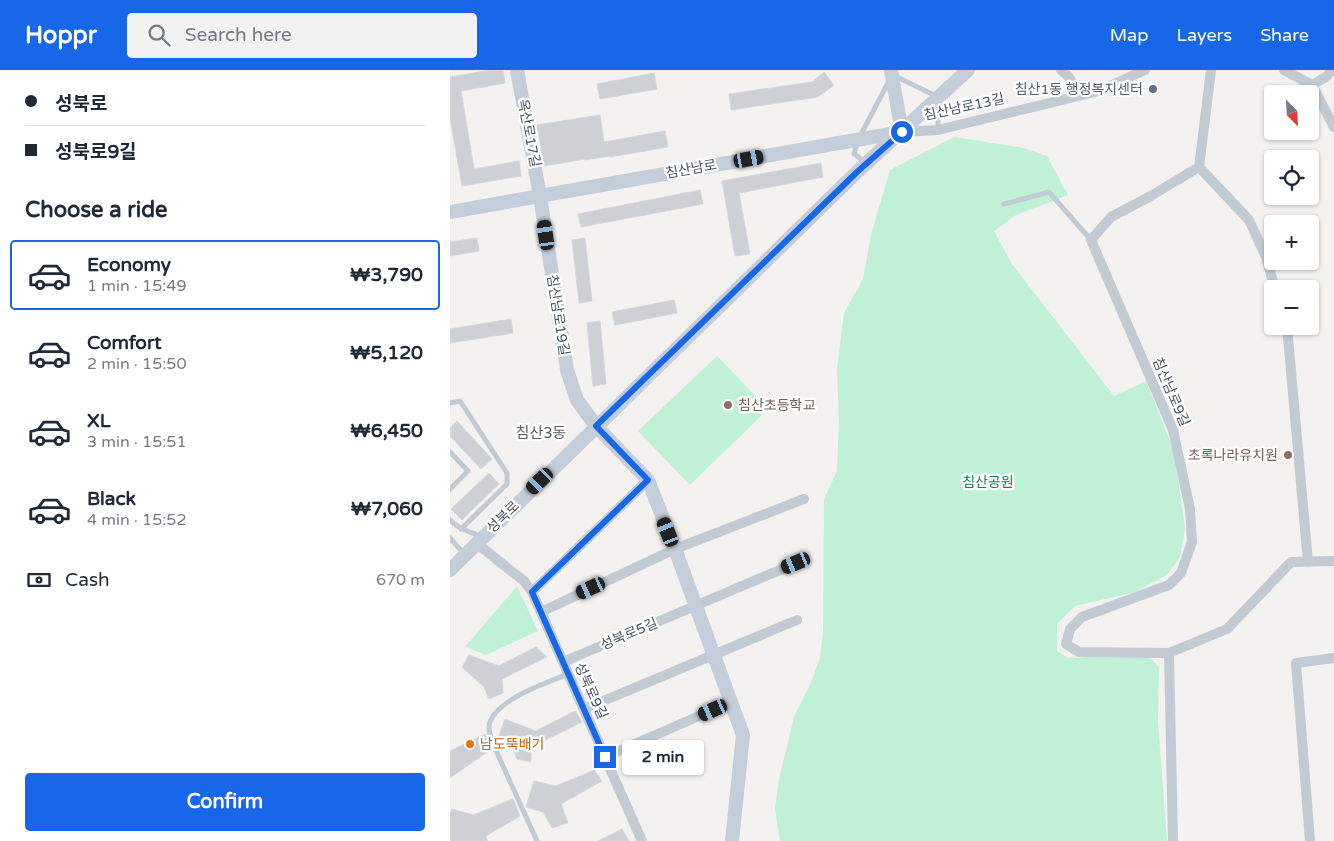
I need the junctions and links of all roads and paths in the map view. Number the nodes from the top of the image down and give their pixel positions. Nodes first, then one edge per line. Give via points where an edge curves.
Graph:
1 (517, 70) edge
2 (968, 70) edge
3 (1145, 70) edge
4 (1211, 70) edge
5 (1284, 70) edge
6 (1068, 72) edge
7 (891, 73) edge
8 (1331, 77) edge
9 (1312, 85) joint
10 (1080, 95) junction
11 (938, 98) junction
12 (1319, 98) edge
13 (1334, 127) edge
14 (938, 130) junction
15 (902, 132) junction
16 (858, 140) junction
17 (867, 163) junction
18 (1199, 168) junction
19 (540, 196) junction
20 (1004, 204) dead end
21 (450, 212) edge
22 (1091, 240) junction
23 (1272, 280) edge
24 (1288, 335) edge
25 (450, 403) edge
26 (596, 426) junction
27 (450, 452) edge
28 (648, 480) junction
29 (450, 489) edge
30 (804, 499) dead end
31 (450, 520) edge
32 (461, 529) junction
33 (450, 538) edge
34 (480, 540) junction
35 (675, 549) junction
36 (465, 555) junction
37 (1334, 561) edge
38 (1308, 562) junction
39 (796, 563) dead end
40 (450, 570) edge
41 (532, 592) junction
42 (696, 606) junction
43 (541, 612) junction
44 (797, 620) dead end
45 (1169, 653) junction
46 (714, 655) junction
47 (1334, 658) edge
48 (563, 662) junction
49 (568, 673) junction
50 (731, 702) junction
51 (584, 709) junction
52 (605, 757) junction
53 (537, 841) edge
54 (642, 841) edge
55 (732, 841) edge
56 (1172, 841) edge
57 (1310, 841) edge

1 - 19 main road, 옥산로17길
2 - 11 main road
3 - 10 street, 침산남로13길 via 1099,91
4 - 18 street
5 - 9 street
6 - 10 street
7 - 11 lane
7 - 15 main road
7 - 16 lane
8 - 9 street
10 - 14 street, 침산남로13길
11 - 14 lane
11 - 15 main road
12 - 13 street
14 - 15 street, 침산남로13길
15 - 16 main road, 침산남로
15 - 17 main road, 성북로
16 - 17 lane via 854,154
16 - 19 main road, 침산남로
17 - 26 main road, 성북로
18 - 22 street via 1111,217
18 - 23 street via 1249,220
19 - 21 main road, 침산남로
19 - 26 main road, 침산남로19길 via 567,370 576,400
20 - 22 lane via 1049,192
22 - 45 street, 침산남로9길 via 1173,430 1190,509 1192,542 1180,573 1169,585 1082,617 1070,629 1066,644 1079,652
24 - 38 street
25 - 32 lane via 460,401 507,473 507,484
26 - 28 main road
26 - 34 main road, 성북로
27 - 29 lane via 468,471
28 - 35 main road
28 - 41 street
30 - 35 street
31 - 32 lane
32 - 34 lane via 469,530
33 - 36 lane
34 - 36 main road, 성북로
34 - 41 street, 성북로9길
35 - 42 main road
35 - 43 street
36 - 40 main road, 성북로
37 - 38 street
38 - 45 street via 1291,562 1228,629
39 - 42 street, 성북로5길
41 - 43 street, 성북로9길
42 - 46 main road
42 - 48 street, 성북로5길
43 - 48 street, 성북로9길
44 - 46 street
45 - 56 street
46 - 50 main road
46 - 51 street
47 - 57 street via 1296,663
48 - 49 street, 성북로9길
49 - 51 street, 성북로9길
49 - 53 lane via 506,702 489,723 494,744
50 - 52 street
50 - 55 main road via 743,735
51 - 52 street, 성북로9길
52 - 54 street, 성북로9길

